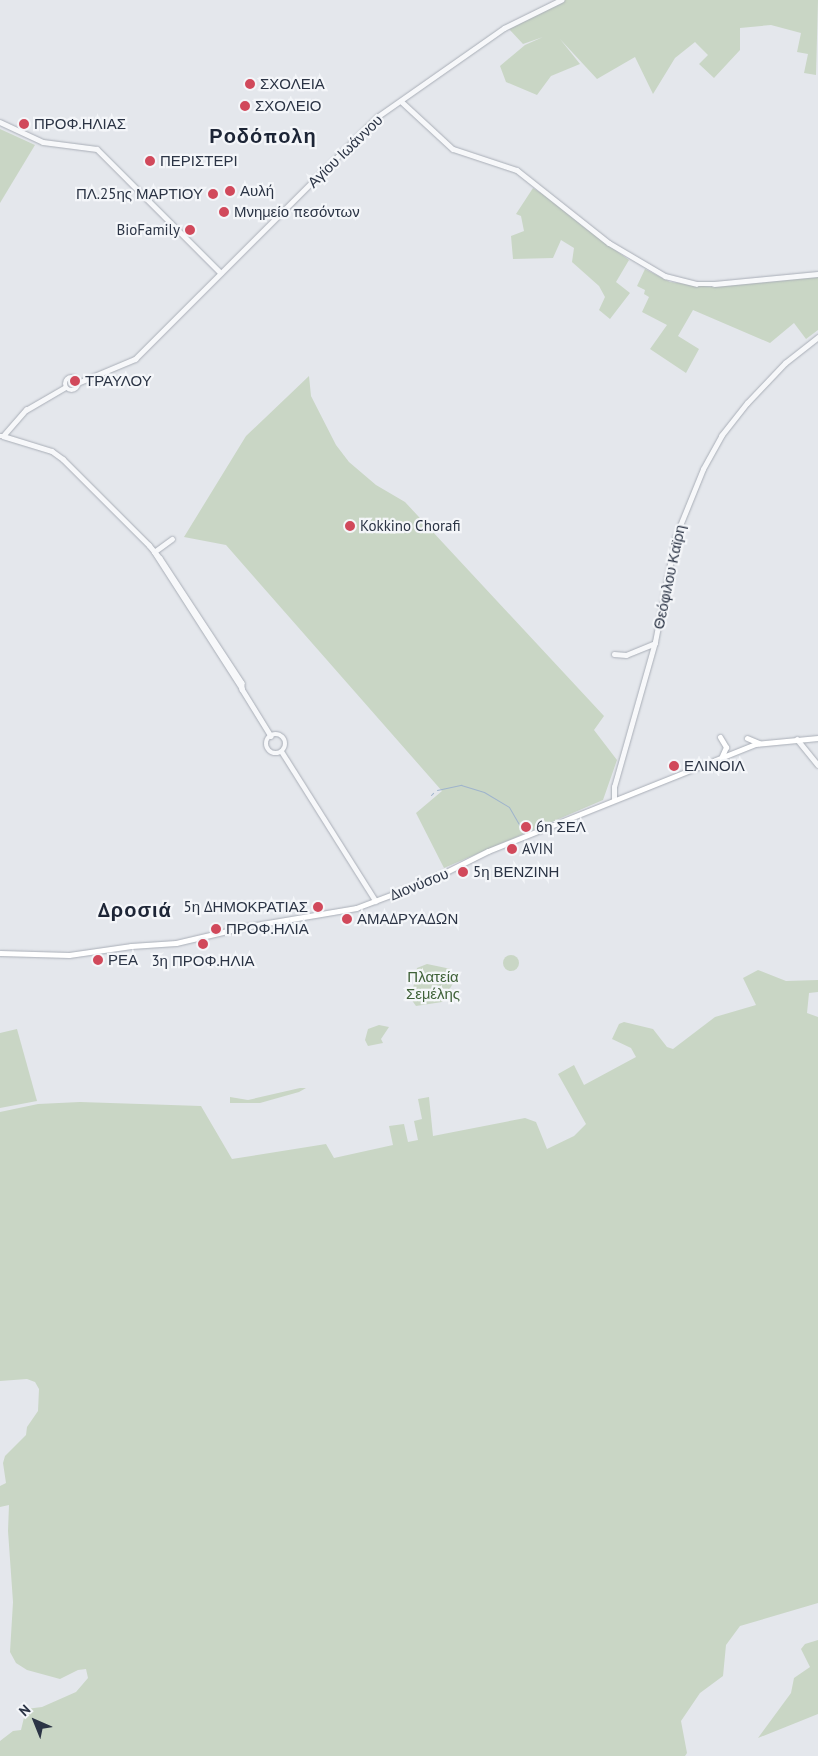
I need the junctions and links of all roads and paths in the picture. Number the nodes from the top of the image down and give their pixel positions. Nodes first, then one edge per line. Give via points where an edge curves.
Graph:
1 (561, 0) edge
2 (402, 102) junction
3 (0, 122) edge
4 (220, 273) junction
5 (818, 274) edge
6 (818, 337) edge
7 (80, 382) junction
8 (64, 388) junction
9 (2, 436) edge
10 (172, 539) dead end
11 (154, 552) junction
12 (655, 642) junction
13 (614, 654) dead end
14 (271, 736) junction
15 (720, 737) dead end
16 (747, 738) dead end
17 (818, 738) edge
18 (797, 739) junction
19 (759, 743) junction
20 (282, 752) junction
21 (721, 757) junction
22 (818, 765) edge
23 (614, 800) junction
24 (376, 901) junction
25 (0, 953) edge

1 - 2 street, Αγίου Ιωάννου via 472,48
2 - 4 street, Αγίου Ιωάννου via 377,118
2 - 5 street via 453,149 517,170 609,243 664,276 696,284 714,284
3 - 4 street via 43,142 97,149
4 - 7 street, Αγίου Ιωάννου via 135,359
6 - 12 street, Θεόφιλου Καϊρη via 762,386 712,451 675,538
7 - 8 street via 69,392
7 - 8 street via 75,376
8 - 9 street via 26,410
9 - 11 street via 52,451 63,459
10 - 11 street
11 - 14 street via 156,560
12 - 13 street via 641,651
12 - 23 street, Θεόφιλου Καϊρη via 614,787
14 - 20 street via 284,738 286,744
14 - 20 street via 267,743 269,751
15 - 21 main road via 726,747
16 - 19 main road
17 - 18 main road, Διονύσου
18 - 19 main road, Διονύσου
18 - 22 street
19 - 21 main road, Διονύσου
20 - 24 street
21 - 23 main road, Διονύσου
23 - 24 main road, Διονύσου
24 - 25 main road, Διονύσου via 321,916 244,927 193,941 124,946 78,955

